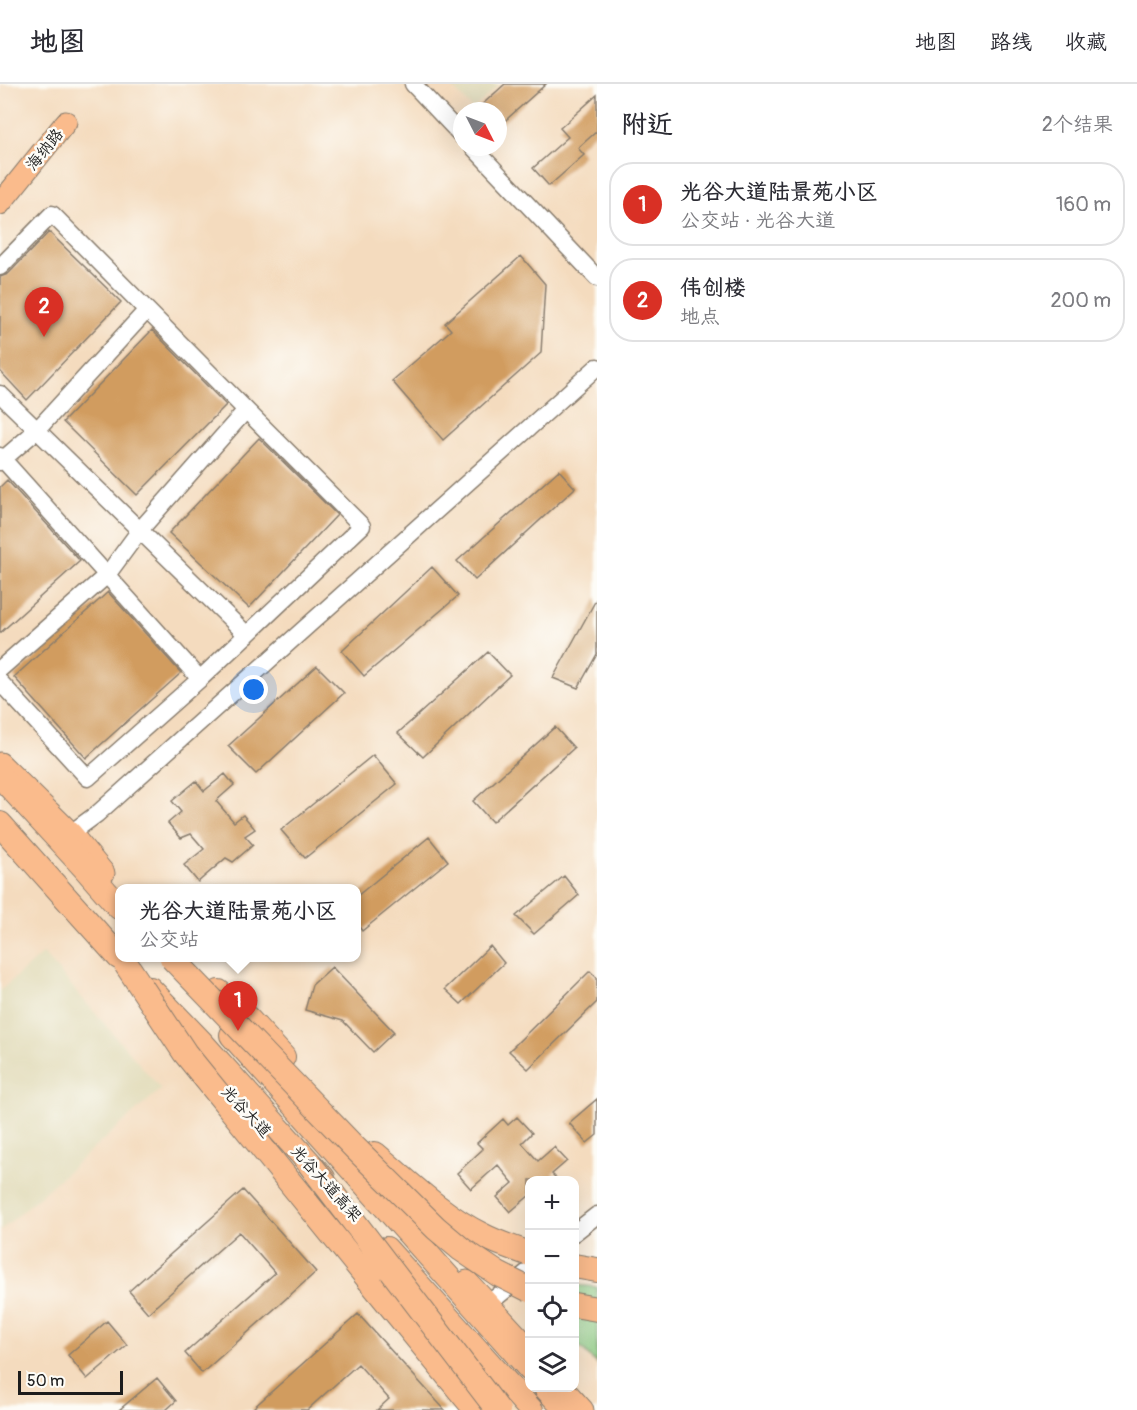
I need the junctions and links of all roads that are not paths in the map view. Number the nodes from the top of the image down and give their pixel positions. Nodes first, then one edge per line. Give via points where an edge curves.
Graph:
1 (413, 84) edge
2 (66, 122) dead end
3 (453, 126) edge
4 (482, 156) edge
5 (0, 204) edge
6 (0, 267) edge
7 (597, 278) edge
8 (147, 310) junction
9 (597, 367) edge
10 (0, 394) edge
11 (246, 410) junction
12 (37, 430) junction
13 (1, 459) edge
14 (140, 530) junction
15 (107, 575) junction
16 (247, 635) junction
17 (0, 669) edge
18 (200, 680) junction
19 (0, 682) edge
20 (0, 759) edge
21 (0, 764) edge
22 (10, 780) edge
23 (0, 824) edge
24 (71, 833) junction
25 (0, 841) edge
26 (115, 886) edge
27 (115, 898) edge
28 (115, 952) edge
29 (123, 962) edge
30 (124, 962) edge
31 (168, 962) edge
32 (177, 962) edge
33 (178, 962) edge
34 (187, 962) edge
35 (309, 1163) junction
36 (597, 1215) edge
37 (578, 1230) edge
38 (525, 1252) edge
39 (579, 1267) edge
40 (597, 1270) edge
41 (525, 1274) edge
42 (525, 1288) edge
43 (488, 1304) junction
44 (579, 1306) edge
45 (597, 1309) edge
46 (525, 1344) edge
47 (525, 1363) edge
48 (550, 1392) edge
49 (567, 1392) edge
50 (476, 1410) edge
51 (498, 1410) edge
52 (515, 1410) edge
53 (531, 1410) edge
54 (566, 1410) edge
55 (584, 1410) edge

1 - 3 street
2 - 5 main road, 海纳路
4 - 7 street
6 - 8 street via 52,214
8 - 11 street
8 - 12 street
9 - 24 street
10 - 12 street
11 - 14 street
11 - 16 street via 362,526
12 - 13 street
12 - 14 street
13 - 15 street
14 - 15 street
14 - 16 street
15 - 17 street
15 - 18 street
16 - 18 street
18 - 19 street via 88,778
20 - 22 highway
21 - 22 main road
22 - 24 main road
22 - 27 highway
23 - 28 highway, 光谷大道高架
24 - 26 main road
25 - 52 main road, 光谷大道 via 393,1266
29 - 50 highway, bridge via 185,1053
30 - 35 highway, 光谷大道高架, bridge
31 - 47 highway, 光谷大道高架
32 - 43 main road
33 - 42 highway, bridge via 436,1228 498,1274
34 - 38 highway via 248,1019 359,1140 419,1192 480,1234
35 - 51 highway, bridge
35 - 53 highway, 光谷大道高架, bridge
36 - 37 street
39 - 40 highway
41 - 43 street
43 - 46 main road
44 - 45 highway
48 - 54 highway
49 - 55 main road

